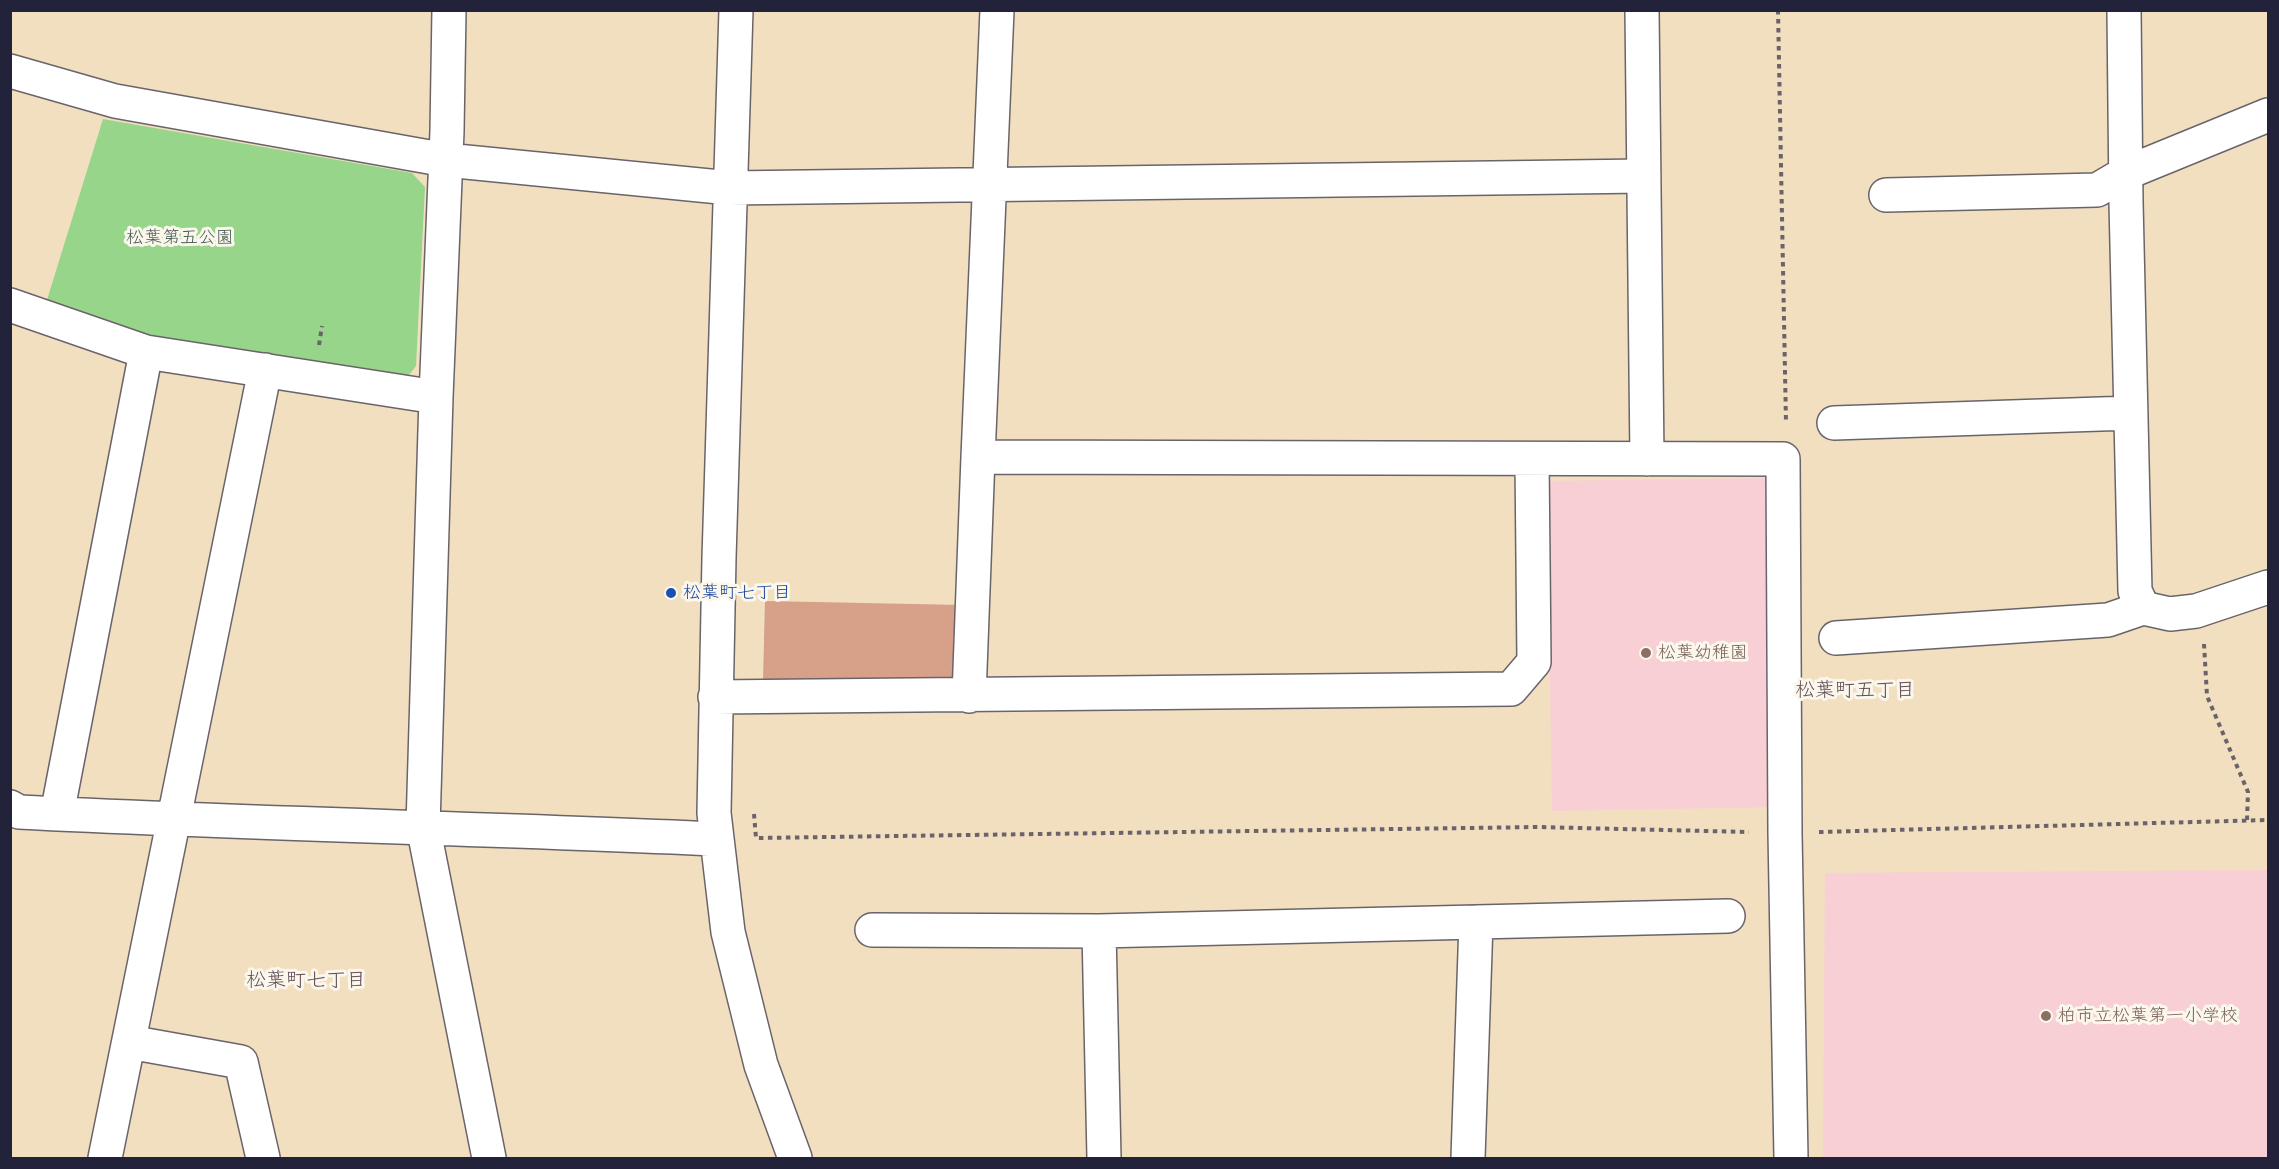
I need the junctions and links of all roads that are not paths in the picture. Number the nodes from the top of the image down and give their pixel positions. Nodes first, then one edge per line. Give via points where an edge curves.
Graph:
1 (449, 10) edge
2 (736, 10) edge
3 (997, 10) edge
4 (1642, 10) edge
5 (2124, 10) edge
6 (10, 71) edge
7 (2268, 115) edge
8 (446, 160) junction
9 (2126, 173) junction
10 (1644, 176) junction
11 (990, 183) junction
12 (730, 188) junction
13 (1886, 195) dead end
14 (10, 305) edge
15 (146, 352) junction
16 (265, 370) junction
17 (436, 397) junction
18 (2130, 413) junction
19 (1834, 423) dead end
20 (978, 457) junction
21 (1532, 459) junction
22 (1647, 459) junction
23 (2268, 588) edge
24 (2143, 608) junction
25 (1836, 638) dead end
26 (969, 696) junction
27 (715, 697) junction
28 (57, 814) junction
29 (13, 816) edge
30 (175, 819) junction
31 (423, 826) junction
32 (717, 839) junction
33 (1728, 916) dead end
34 (1476, 922) junction
35 (872, 930) dead end
36 (1099, 931) junction
37 (129, 1042) junction
38 (105, 1158) edge
39 (263, 1158) edge
40 (489, 1158) edge
41 (795, 1158) edge
42 (1104, 1158) edge
43 (1468, 1158) edge
44 (1791, 1158) edge

1 - 8 street
2 - 12 street
3 - 11 street
4 - 10 street
5 - 9 street
6 - 8 street via 115,101
7 - 9 street
8 - 12 street
8 - 17 street
9 - 13 street via 2097,190
9 - 18 street
10 - 11 street
10 - 22 street
11 - 12 street
11 - 20 street
12 - 27 street
14 - 15 street
15 - 16 street
15 - 28 street
16 - 17 street
16 - 30 street
17 - 31 street
18 - 19 street
18 - 24 street via 2134,581
20 - 21 street
20 - 26 street
21 - 22 street
21 - 26 street via 1534,662 1511,688
22 - 44 street via 1783,459
23 - 24 street via 2196,611 2170,614
24 - 25 street via 2108,620
26 - 27 street
27 - 32 street
28 - 29 street
28 - 30 street
30 - 31 street
30 - 37 street
31 - 32 street
31 - 40 street
32 - 41 street via 731,943 761,1065
33 - 34 street
34 - 36 street
34 - 43 street
35 - 36 street
36 - 42 street
37 - 38 street
37 - 39 street via 241,1062

